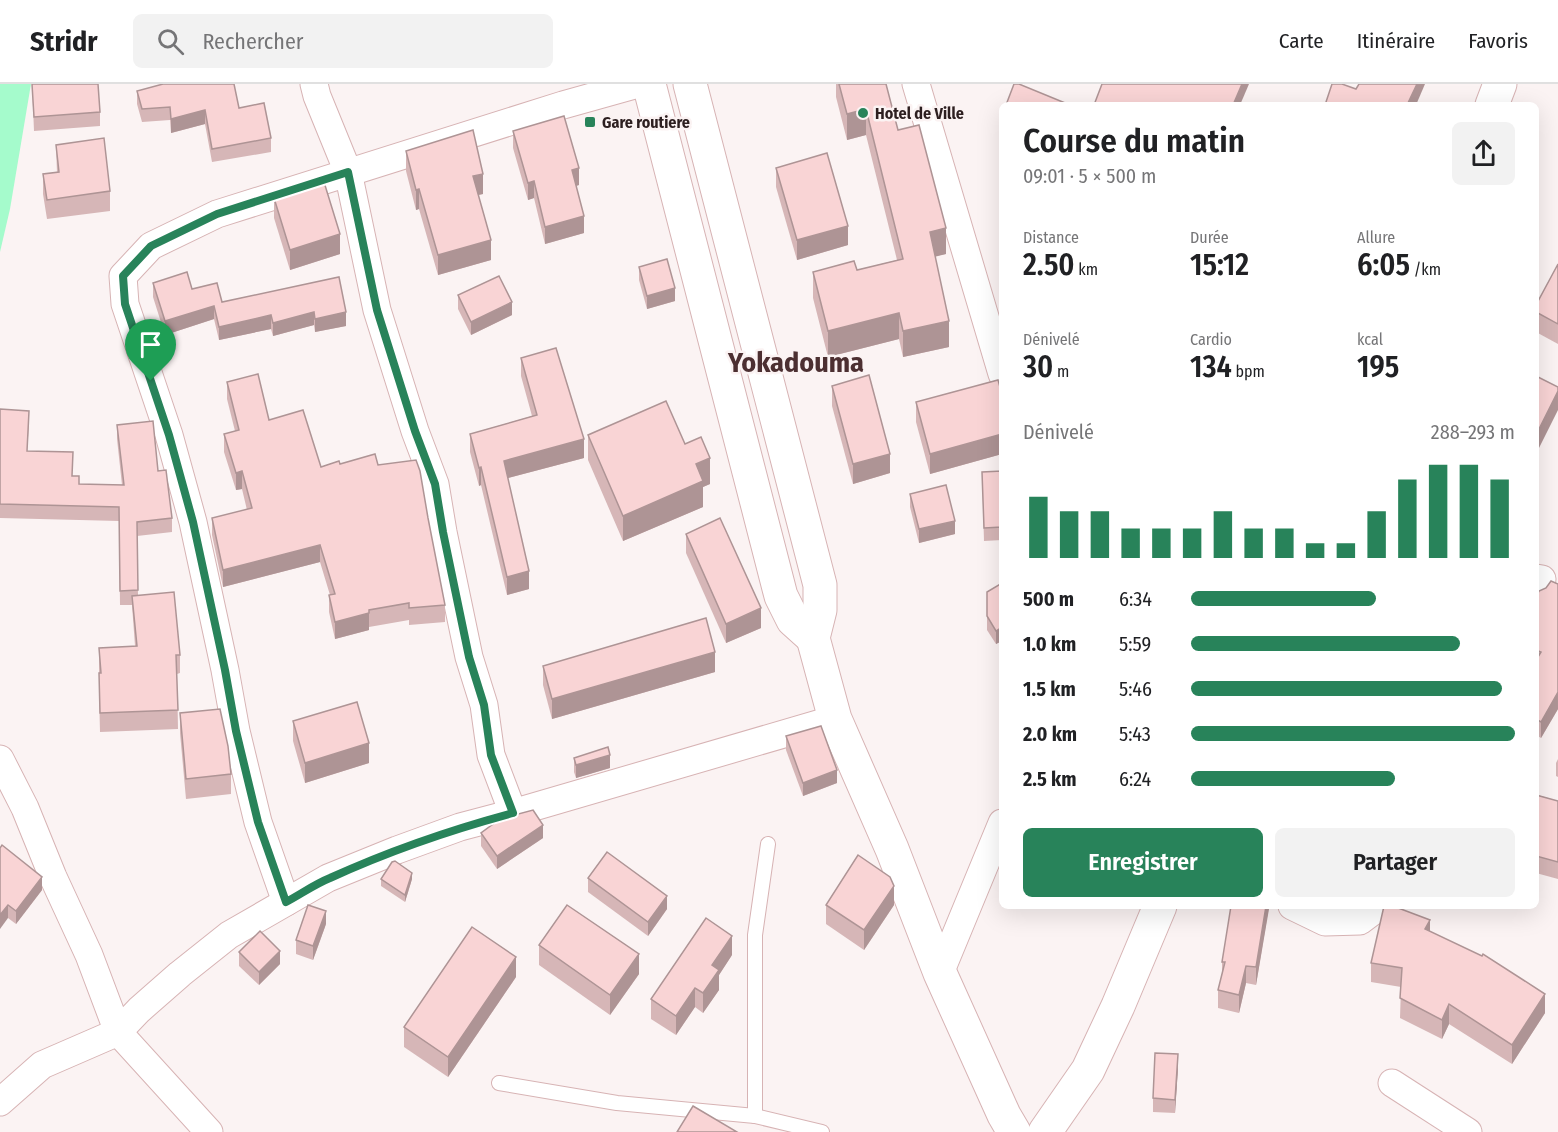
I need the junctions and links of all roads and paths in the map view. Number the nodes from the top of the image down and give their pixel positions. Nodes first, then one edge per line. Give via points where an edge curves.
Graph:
1 (314, 84) edge
2 (638, 84) edge
3 (649, 84) edge
4 (690, 84) edge
5 (916, 84) edge
6 (348, 172) junction
7 (999, 364) edge
8 (813, 638) junction
9 (835, 719) junction
10 (0, 759) edge
11 (513, 813) junction
12 (999, 830) edge
13 (768, 843) dead end
14 (286, 902) junction
15 (1159, 909) edge
16 (1298, 909) edge
17 (1376, 909) edge
18 (940, 973) junction
19 (118, 1032) junction
20 (499, 1083) dead end
21 (1392, 1083) dead end
22 (0, 1102) edge
23 (755, 1116) junction
24 (209, 1132) edge
25 (822, 1132) edge
26 (1014, 1132) edge
27 (1045, 1132) edge
28 (1468, 1132) edge

1 - 6 street
2 - 6 street
3 - 8 main road via 781,596 793,620
4 - 8 main road via 820,585 820,610
5 - 7 street
6 - 11 street via 377,310 435,484 469,657 484,705 491,755
6 - 14 street via 217,214 151,246 123,276 125,304 193,522 258,822
8 - 9 main road
9 - 11 street
9 - 18 main road via 892,849
10 - 19 street via 89,955
11 - 14 street via 397,850 328,878
12 - 18 street
13 - 23 lane via 755,935
14 - 19 street via 229,935
15 - 27 main road via 1088,1070
16 - 17 street via 1325,922 1360,921
18 - 26 main road
19 - 22 street via 42,1065
19 - 24 street
20 - 23 lane via 616,1103
21 - 28 street
23 - 25 lane

